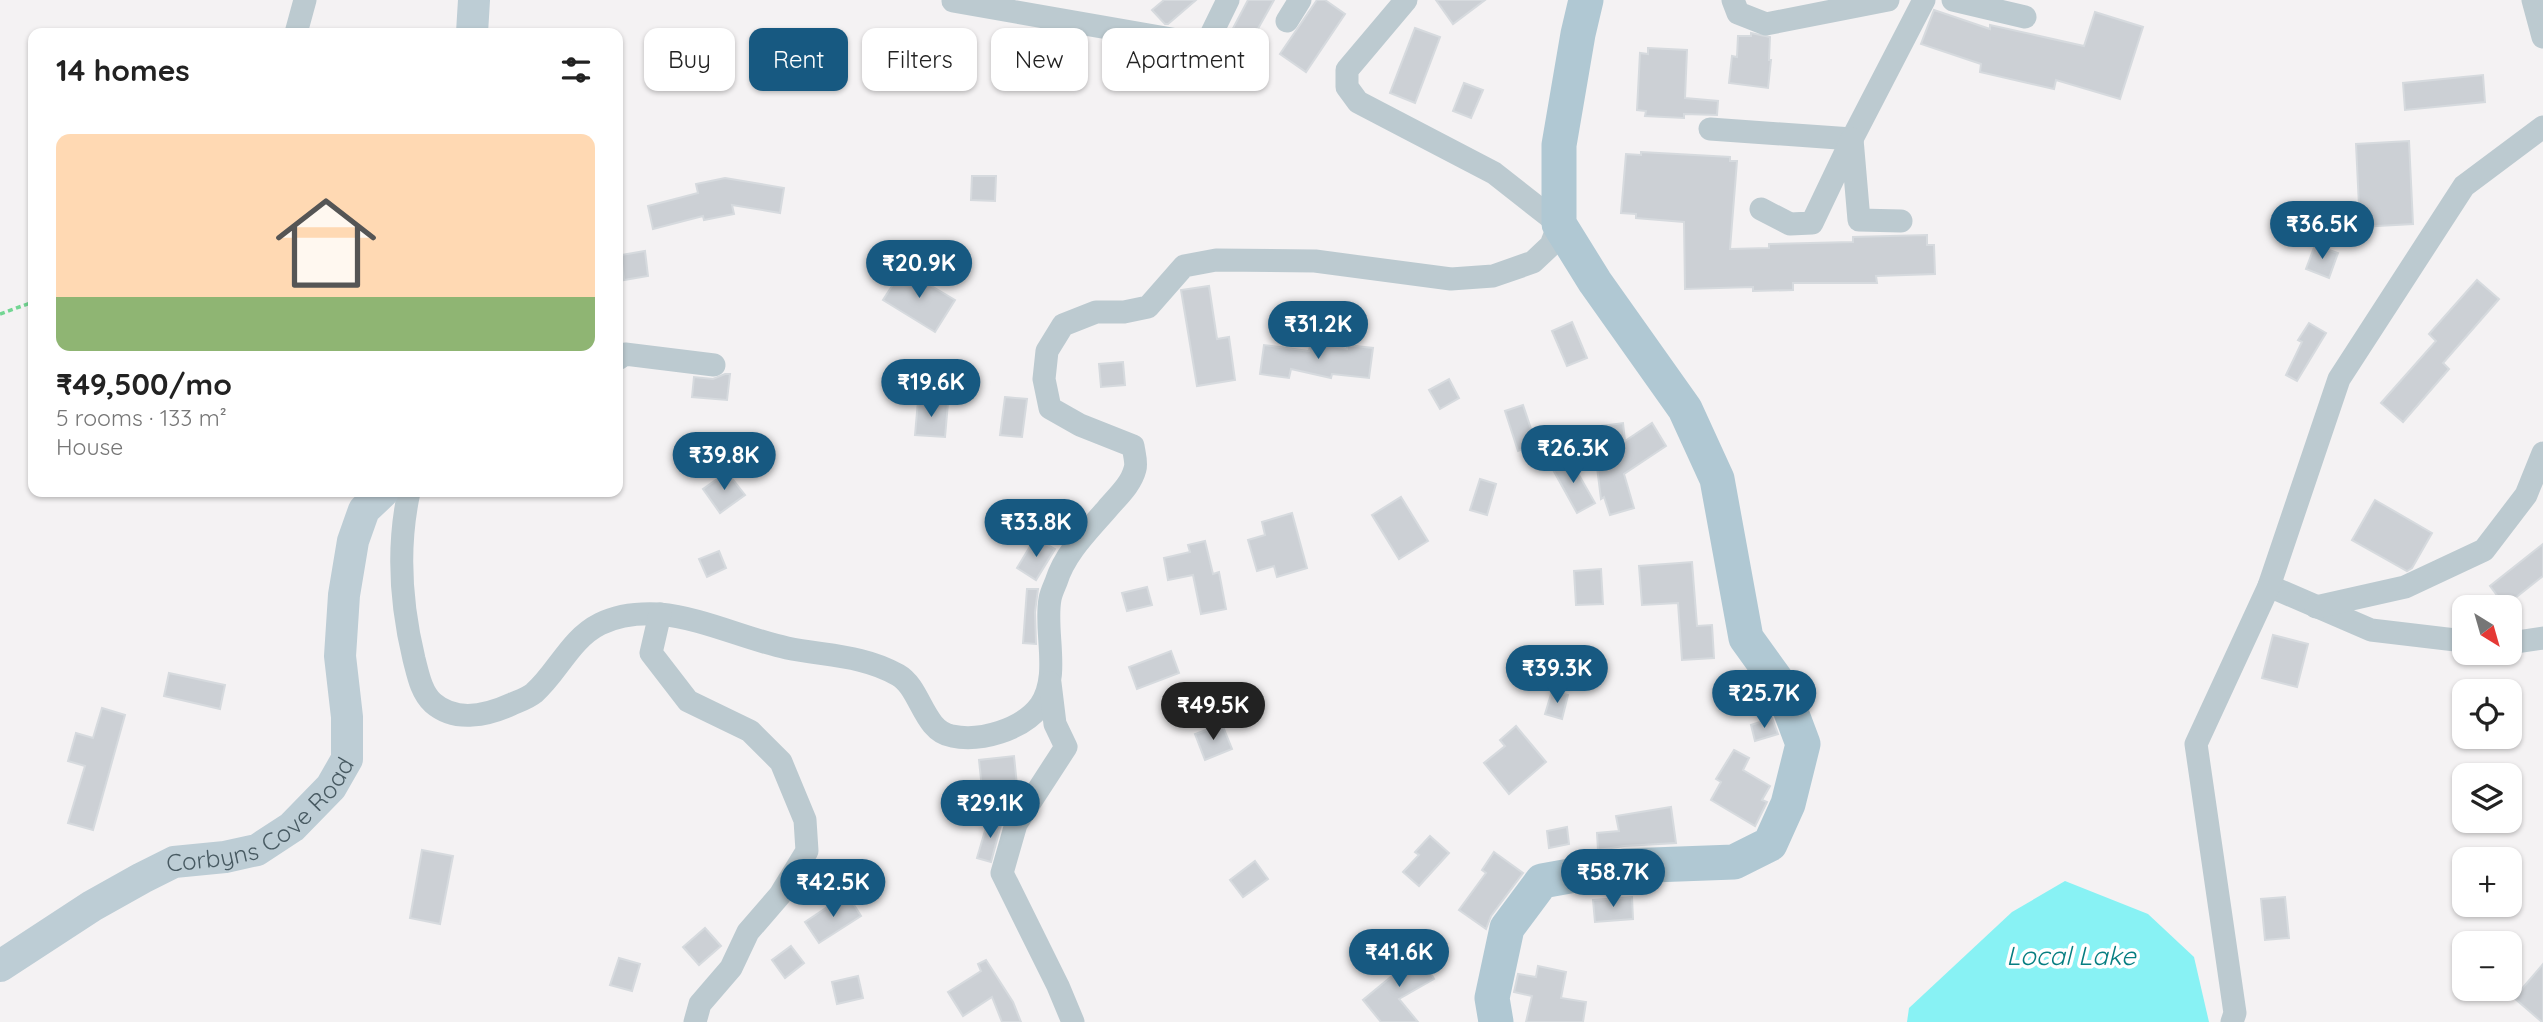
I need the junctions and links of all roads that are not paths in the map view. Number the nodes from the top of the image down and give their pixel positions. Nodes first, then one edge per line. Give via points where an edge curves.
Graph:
1 (305, 0) edge
2 (474, 0) edge
3 (1228, 0) edge
4 (1300, 0) edge
5 (1406, 0) edge
6 (1586, 0) edge
7 (1733, 0) edge
8 (1888, 0) edge
9 (1924, 0) edge
10 (1953, 0) edge
11 (2533, 0) edge
12 (953, 1) edge
13 (2025, 17) dead end
14 (1287, 20) dead end
15 (297, 28) edge
16 (472, 28) edge
17 (2543, 37) edge
18 (2543, 127) edge
19 (1710, 129) dead end
20 (1852, 139) junction
21 (1761, 209) dead end
22 (1901, 220) dead end
23 (1559, 224) junction
24 (623, 355) edge
25 (714, 365) dead end
26 (2543, 453) edge
27 (378, 497) edge
28 (408, 497) edge
29 (2269, 586) junction
30 (2316, 607) junction
31 (660, 614) junction
32 (2543, 638) edge
33 (2452, 640) edge
34 (2522, 641) edge
35 (1050, 680) junction
36 (0, 966) edge
37 (695, 1022) edge
38 (1073, 1022) edge
39 (1496, 1022) edge
40 (2232, 1022) edge

1 - 15 street
2 - 16 main road
3 - 12 street via 1206,45
4 - 14 street
5 - 23 street via 1347,70 1347,86 1358,102 1494,173
6 - 23 main road via 1559,145
7 - 8 street via 1738,13 1766,24
9 - 20 street
10 - 13 street
11 - 17 street
18 - 29 street via 2464,186 2340,379
19 - 20 street
20 - 21 street via 1812,223 1790,224
20 - 22 street via 1859,220
23 - 35 street via 1551,245 1533,262 1493,276 1451,279 1315,261 1216,260 1184,266 1148,307 1096,312 1063,325 1047,351 1044,379 1050,408 1133,446 1136,468 1126,488 1083,535 1060,569 1050,600
23 - 39 main road via 1685,409 1717,479 1745,638 1783,688 1803,744 1788,804 1770,844 1734,862 1625,866 1542,881 1507,929 1492,998
24 - 25 street
26 - 30 street via 2526,495 2484,550 2405,587
27 - 36 main road, Corbyns Cove Road via 364,510 353,541 344,595 340,656 347,758 331,787 292,827 257,850 174,862 92,906
28 - 31 street via 401,562 404,612 419,682 433,702 454,714 480,716 533,694 574,644 599,624 627,615
29 - 30 street
29 - 40 street via 2196,744 2235,1013
30 - 33 street via 2371,631
31 - 35 street via 789,648 882,666 902,678 930,721 949,736 997,734 1021,721 1040,706
31 - 37 street via 650,653 688,701 750,731 781,762 805,820 807,851 780,895 748,932 731,968 700,1004
32 - 34 street
35 - 38 street via 1055,724 1066,747 1016,824 1002,873

